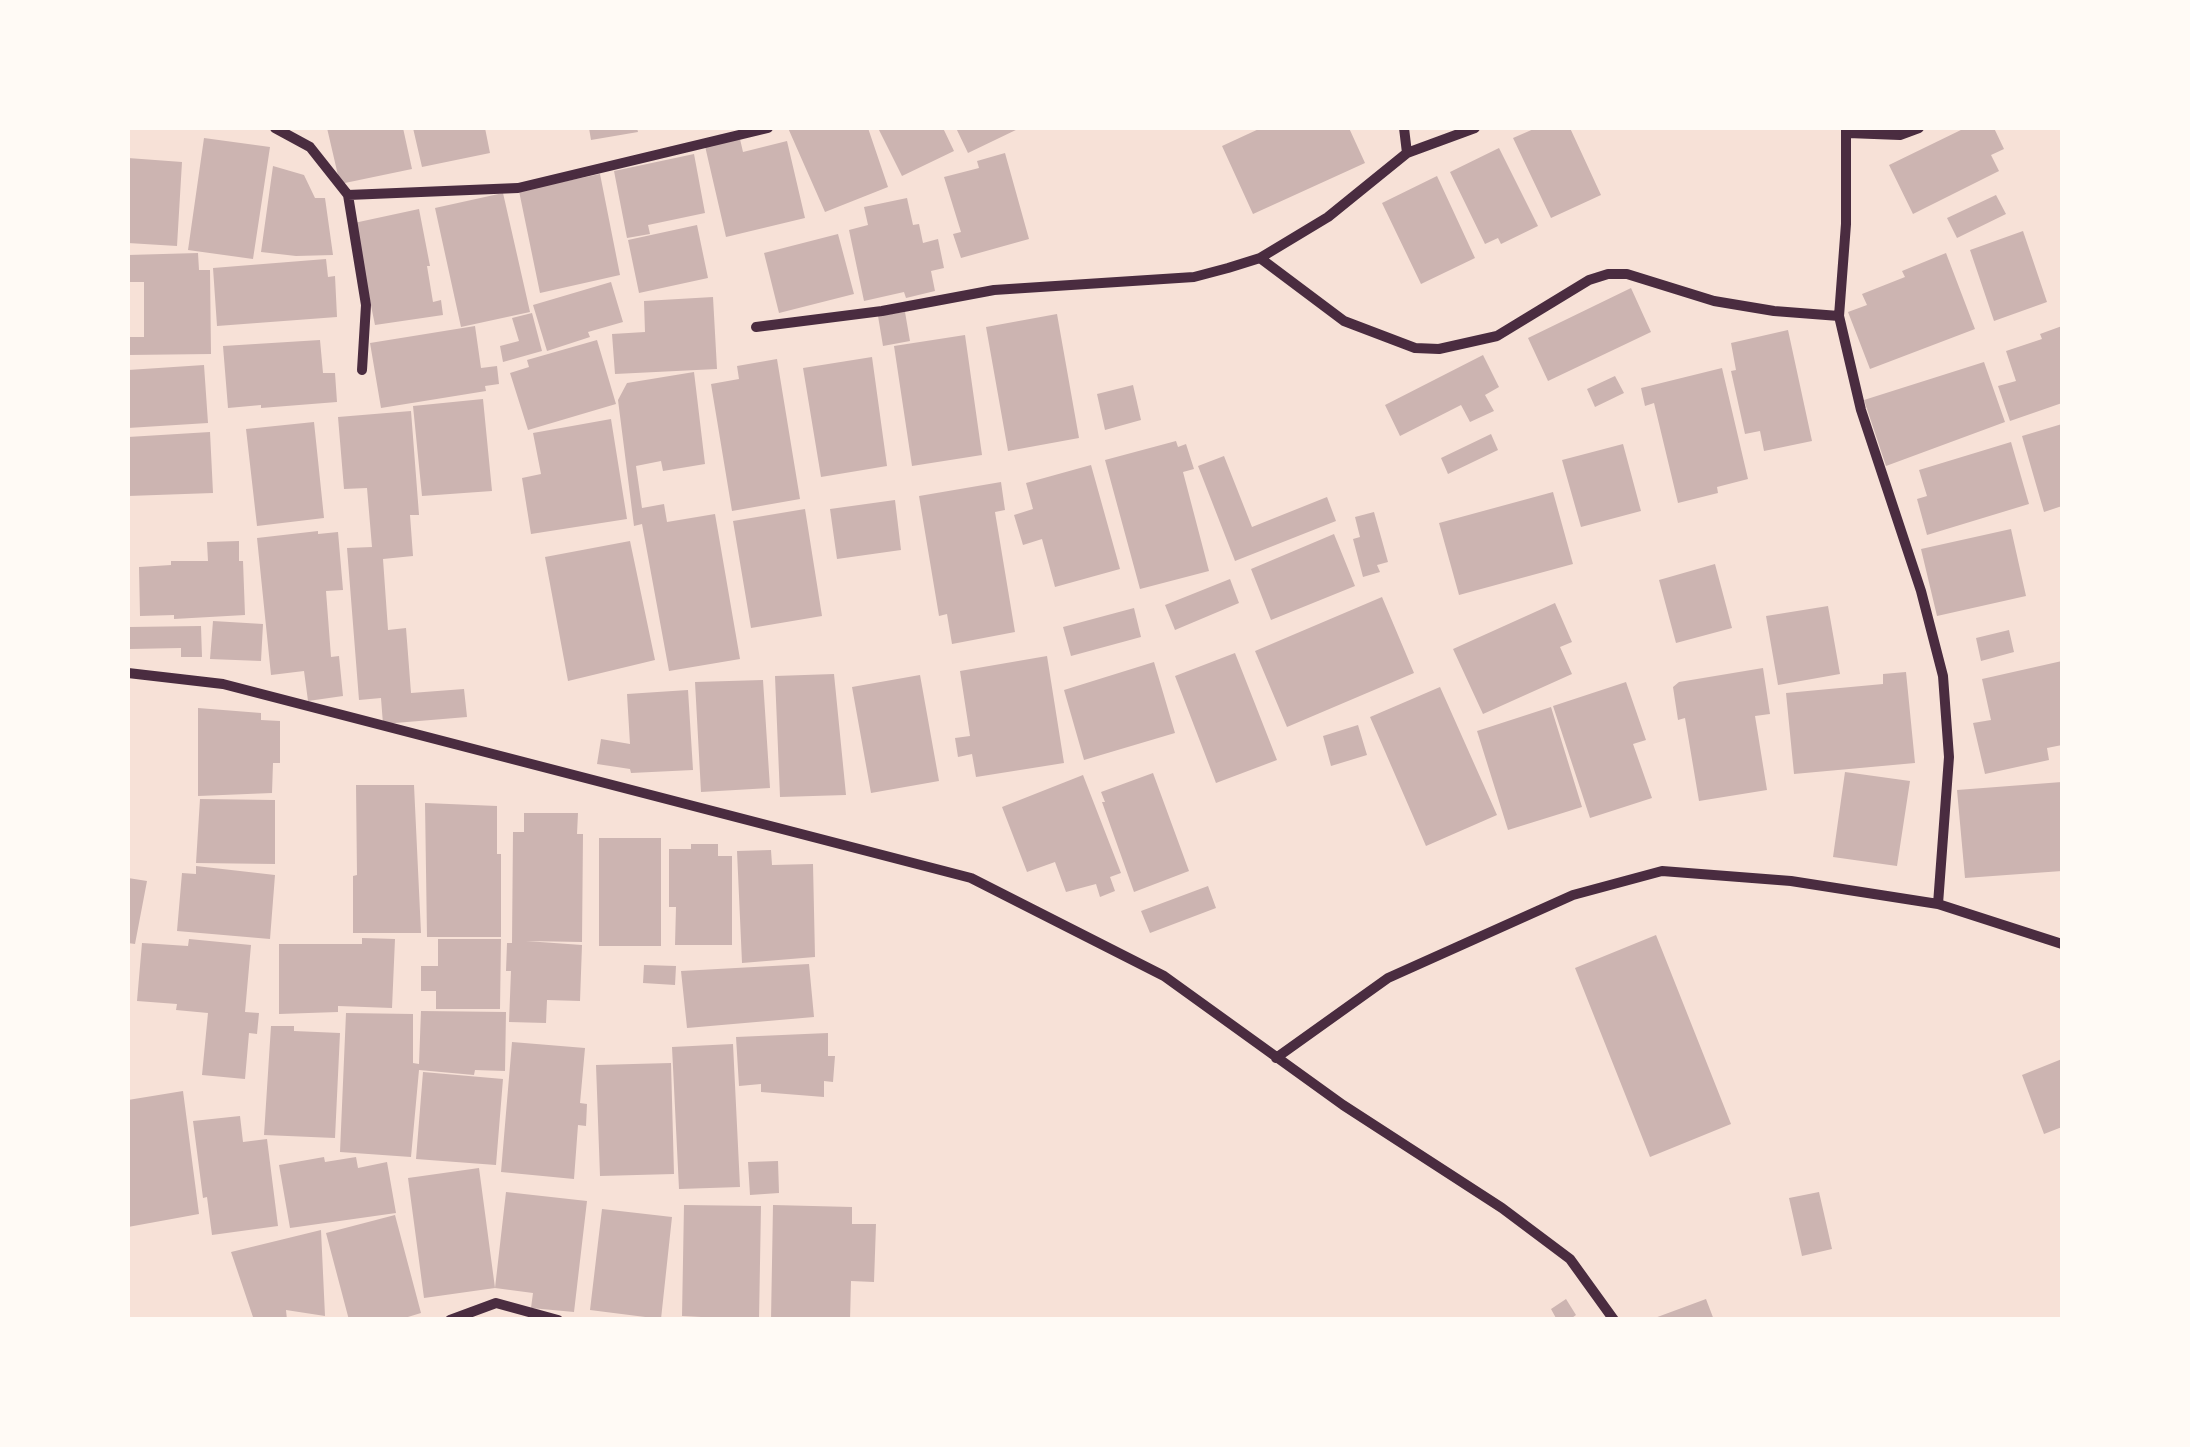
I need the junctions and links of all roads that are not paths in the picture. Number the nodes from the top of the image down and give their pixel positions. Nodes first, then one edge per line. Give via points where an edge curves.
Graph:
1 (274, 128) edge
2 (768, 128) edge
3 (1404, 128) edge
4 (1476, 128) edge
5 (1919, 128) edge
6 (1847, 130) edge
7 (1406, 153) junction
8 (348, 196) junction
9 (1260, 258) junction
10 (1839, 316) junction
11 (756, 327) dead end
12 (362, 370) dead end
13 (128, 674) edge
14 (1938, 904) junction
15 (2062, 944) edge
16 (1276, 1058) junction
17 (450, 1320) edge
18 (558, 1320) edge
19 (1614, 1320) edge

1 - 8 street via 310,147
2 - 8 street via 518,188
3 - 7 street
4 - 7 street
5 - 6 street via 1900,135
6 - 10 street
7 - 9 street via 1328,218
8 - 12 street via 366,305
9 - 10 street via 1344,320 1416,348 1496,336 1608,274 1714,301
9 - 11 street via 1194,277 994,290
10 - 14 street via 1943,676 1948,757
13 - 16 street via 222,684 971,878 1164,976
14 - 15 street
14 - 16 street via 1790,881 1662,871 1572,895 1388,978
16 - 19 street via 1570,1259
17 - 18 street via 496,1303

